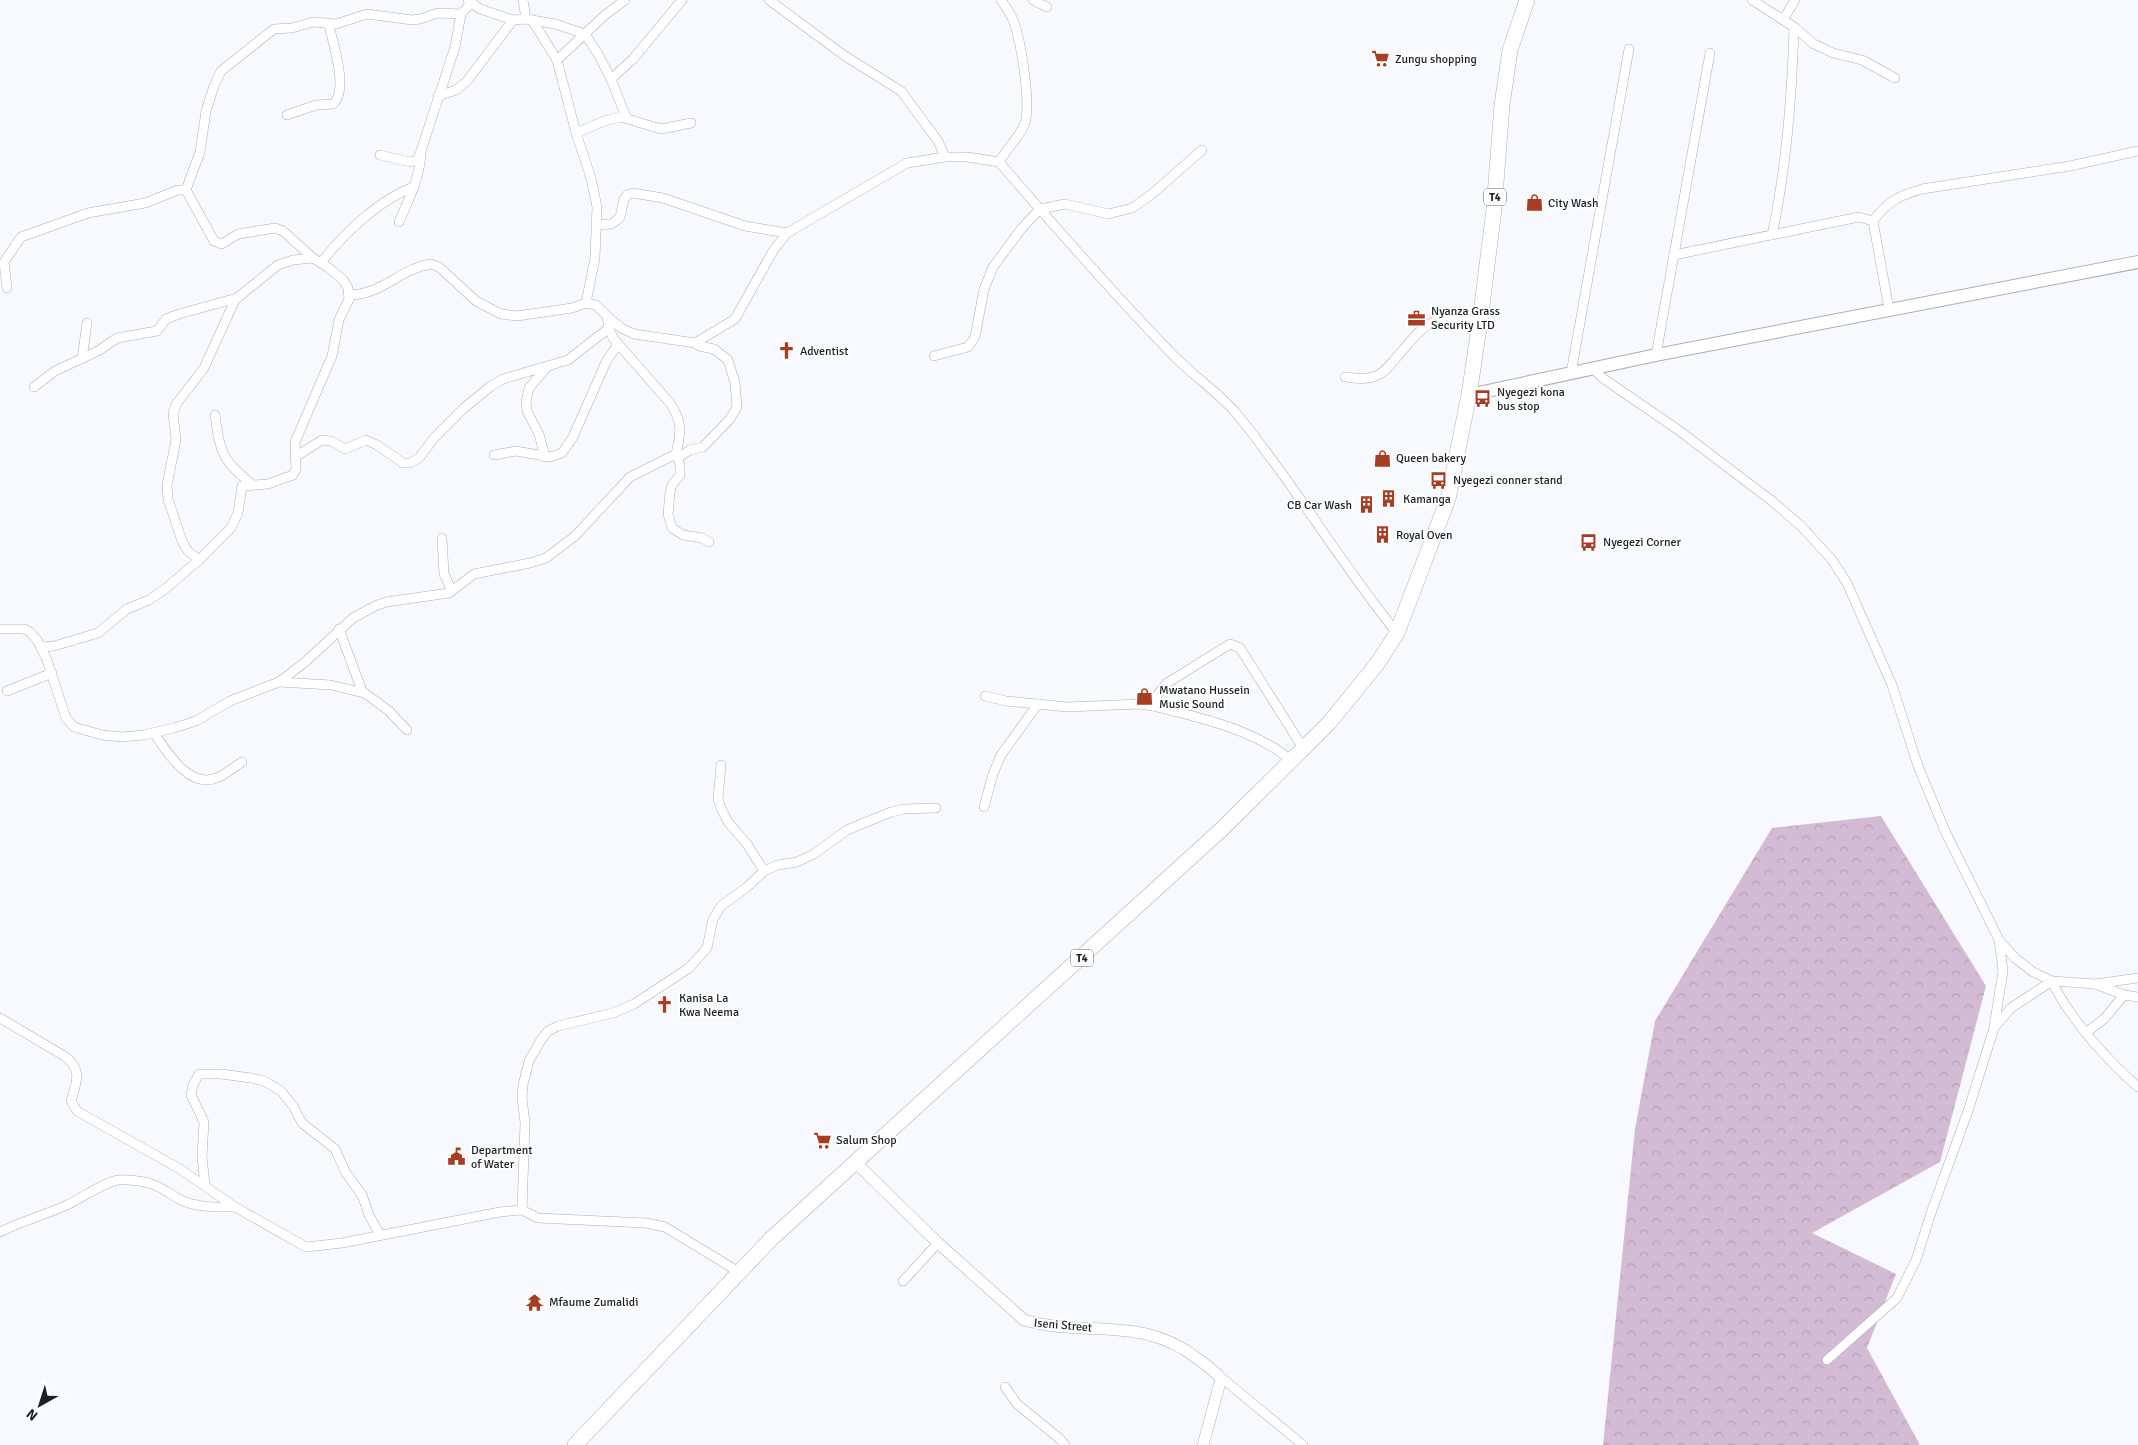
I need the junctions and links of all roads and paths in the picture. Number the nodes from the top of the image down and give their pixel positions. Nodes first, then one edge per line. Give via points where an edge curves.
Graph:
1 (523, 0) edge
2 (625, 0) edge
3 (682, 0) edge
4 (769, 0) edge
5 (1000, 0) edge
6 (1033, 0) edge
7 (1527, 0) edge
8 (1752, 0) edge
9 (1795, 0) edge
10 (469, 2) edge
11 (1047, 7) dead end
12 (461, 14) junction
13 (529, 19) junction
14 (513, 20) junction
15 (1783, 20) junction
16 (329, 25) junction
17 (1794, 27) junction
18 (585, 34) junction
19 (1629, 50) dead end
20 (1710, 52) dead end
21 (558, 60) junction
22 (1895, 78) dead end
23 (611, 79) junction
24 (438, 96) junction
25 (287, 115) dead end
26 (626, 117) junction
27 (691, 123) dead end
28 (576, 133) junction
29 (1202, 150) dead end
30 (2138, 151) edge
31 (421, 153) junction
32 (380, 155) dead end
33 (945, 157) junction
34 (999, 162) junction
35 (414, 187) junction
36 (186, 190) junction
37 (1040, 209) junction
38 (1873, 221) junction
39 (399, 222) dead end
40 (596, 225) junction
41 (787, 234) junction
42 (1772, 234) junction
43 (1674, 256) junction
44 (317, 261) junction
45 (2138, 262) edge
46 (7, 288) dead end
47 (349, 295) junction
48 (234, 300) junction
49 (586, 303) junction
50 (1889, 310) junction
51 (607, 316) junction
52 (1480, 321) junction
53 (87, 323) dead end
54 (609, 328) junction
55 (695, 343) junction
56 (618, 344) junction
57 (1656, 355) junction
58 (934, 356) dead end
59 (82, 359) junction
60 (549, 366) junction
61 (1593, 369) junction
62 (1571, 373) junction
63 (1345, 377) dead end
64 (34, 387) dead end
65 (1469, 395) junction
66 (215, 415) dead end
67 (676, 454) junction
68 (494, 455) dead end
69 (545, 457) junction
70 (295, 458) junction
71 (253, 484) junction
72 (442, 538) dead end
73 (709, 542) dead end
74 (199, 560) junction
75 (452, 592) junction
76 (0, 629) edge
77 (339, 629) junction
78 (1397, 633) junction
79 (54, 646) junction
80 (41, 647) junction
81 (47, 660) junction
82 (52, 673) junction
83 (278, 682) junction
84 (7, 691) dead end
85 (364, 693) junction
86 (985, 696) dead end
87 (1038, 704) junction
88 (1153, 706) junction
89 (407, 730) dead end
90 (154, 733) junction
91 (1303, 748) junction
92 (1291, 760) junction
93 (242, 762) dead end
94 (721, 765) dead end
95 (936, 808) dead end
96 (984, 808) dead end
97 (764, 871) junction
98 (1999, 940) junction
99 (2138, 978) edge
100 (2052, 982) junction
101 (2096, 984) junction
102 (2124, 995) junction
103 (2138, 997) edge
104 (0, 1018) edge
105 (1994, 1028) junction
106 (2087, 1032) junction
107 (2138, 1087) edge
108 (855, 1162) junction
109 (205, 1186) junction
110 (235, 1207) junction
111 (522, 1210) junction
112 (0, 1232) edge
113 (380, 1235) junction
114 (938, 1243) junction
115 (739, 1272) junction
116 (903, 1281) dead end
117 (1827, 1360) dead end
118 (1217, 1374) junction
119 (1005, 1387) dead end
120 (575, 1445) edge
121 (1065, 1445) edge
122 (1203, 1445) edge
123 (1303, 1445) edge

1 - 13 street
2 - 18 street
3 - 23 street via 633,59
4 - 33 street via 845,56 901,91 938,141
5 - 34 street via 1013,19 1018,35 1027,115 1024,126
6 - 11 street
7 - 52 highway, T4 via 1510,50
8 - 15 street
9 - 15 street
10 - 12 street
10 - 14 street
12 - 16 street via 438,12 415,20 366,14
12 - 24 street via 455,47
13 - 14 street
13 - 18 street
13 - 21 street
14 - 24 street via 467,81 456,90
15 - 17 street
16 - 25 street via 340,75 337,100 333,104
16 - 36 street via 313,22 274,29 221,71 206,111 200,152
17 - 22 street via 1814,44 1862,60
17 - 42 street via 1792,94
18 - 21 street
18 - 23 street
19 - 62 street
20 - 43 street
21 - 28 street
23 - 26 street
24 - 31 street
26 - 27 street via 661,129
26 - 28 street via 604,121
28 - 40 street via 591,178 597,207
29 - 37 street via 1132,208 1108,214 1065,204
30 - 38 street via 2070,166 1922,189 1889,202
31 - 32 street via 414,162
31 - 35 street
33 - 34 street
33 - 41 street via 900,166
34 - 37 street
35 - 39 street
35 - 44 street via 361,220
36 - 44 street via 214,241 222,244 238,234 275,228 283,231
36 - 46 street via 178,190 145,204 88,213 21,237 4,262
37 - 58 street via 993,266 984,289 972,343
37 - 78 street via 1173,355 1235,412
38 - 42 street via 1859,217
38 - 50 street
40 - 41 street via 616,221 624,200 633,193 663,198 744,226
40 - 49 street via 594,267
41 - 55 street via 773,251 735,319
42 - 43 street
43 - 57 street
44 - 47 street via 343,280
44 - 48 street via 293,260 278,265
45 - 50 main road
47 - 49 street via 369,293 431,264 476,301 500,314 517,316
47 - 70 street via 332,356 294,442
48 - 59 street via 166,319 157,331 119,337
48 - 74 street via 204,368 173,413 176,440 167,485 168,499 182,541
49 - 51 street via 599,306
50 - 57 main road
51 - 54 street
51 - 55 street via 634,334
52 - 63 street via 1457,317 1429,322 1378,376 1369,379
52 - 65 highway, T4
53 - 59 street
54 - 56 street
54 - 60 street via 568,360
55 - 67 street via 714,349 728,360 737,407 703,447
56 - 67 street via 677,415 681,430
56 - 69 street via 606,362 569,444 558,456
57 - 61 main road
59 - 64 street via 55,371
60 - 69 street via 529,388 526,404 540,434
60 - 70 street via 503,379 491,386 464,408 413,462 403,463 366,440 346,449 331,440 322,440
61 - 62 main road
61 - 98 street via 1772,501 1832,560 1847,583 1892,685 1918,766 1945,831
62 - 65 main road
65 - 78 highway, T4 via 1448,499
66 - 71 street via 224,458
67 - 73 street via 680,475 670,493 668,514 672,528
67 - 75 street via 630,477 575,536 550,556 474,574
68 - 69 street via 516,451
70 - 71 street via 296,471 291,477 268,484
71 - 74 street via 242,486 238,513 231,528
72 - 75 street via 444,574
74 - 79 street via 157,594 127,609 98,633
75 - 77 street via 381,603
76 - 80 street via 25,630
77 - 83 street via 309,659
77 - 85 street
78 - 91 highway, T4 via 1377,664 1329,723
79 - 80 street
79 - 81 street
80 - 81 street
81 - 82 street
82 - 84 street
82 - 90 street via 66,718 74,727 113,736
83 - 85 street via 331,685
83 - 90 street via 230,702 196,721
85 - 89 street via 389,711
86 - 87 street
87 - 88 street
87 - 96 street via 1001,755
88 - 91 street via 1167,683 1230,644 1235,645 1240,648
88 - 92 street via 1232,728 1279,750
90 - 93 street via 178,765 198,778 219,777
91 - 92 highway, T4
92 - 108 highway, T4 via 1215,836
94 - 97 street via 718,799 721,808
95 - 97 street via 891,812 846,830 814,854
97 - 111 street via 721,906 713,919 707,948 689,968 634,1004 613,1013 558,1026 541,1040 529,1061 523,1084
98 - 100 street via 2015,958
98 - 105 street via 2003,971
99 - 101 street
100 - 101 street
100 - 105 street via 2011,1008
100 - 106 street via 2061,1001
101 - 102 street
102 - 103 street
102 - 106 street via 2105,1018
104 - 109 street via 74,1064 78,1074 71,1101 75,1110
105 - 117 street via 1916,1260 1897,1298
106 - 107 street via 2120,1072
108 - 114 street, Iseni Street
108 - 115 highway, T4
109 - 110 street
109 - 113 street via 202,1156 204,1122 191,1095 196,1078 199,1074 209,1073 264,1081 281,1091 302,1123 335,1148
110 - 112 street via 195,1204 149,1183 120,1180
110 - 113 street via 306,1247 342,1244
111 - 113 street
111 - 115 street via 538,1218 665,1226
114 - 116 street
114 - 118 street, Iseni Street via 1024,1320 1040,1325 1150,1334 1191,1354
115 - 120 highway, T4
118 - 122 street via 1221,1379
118 - 123 street
119 - 121 street via 1017,1404

